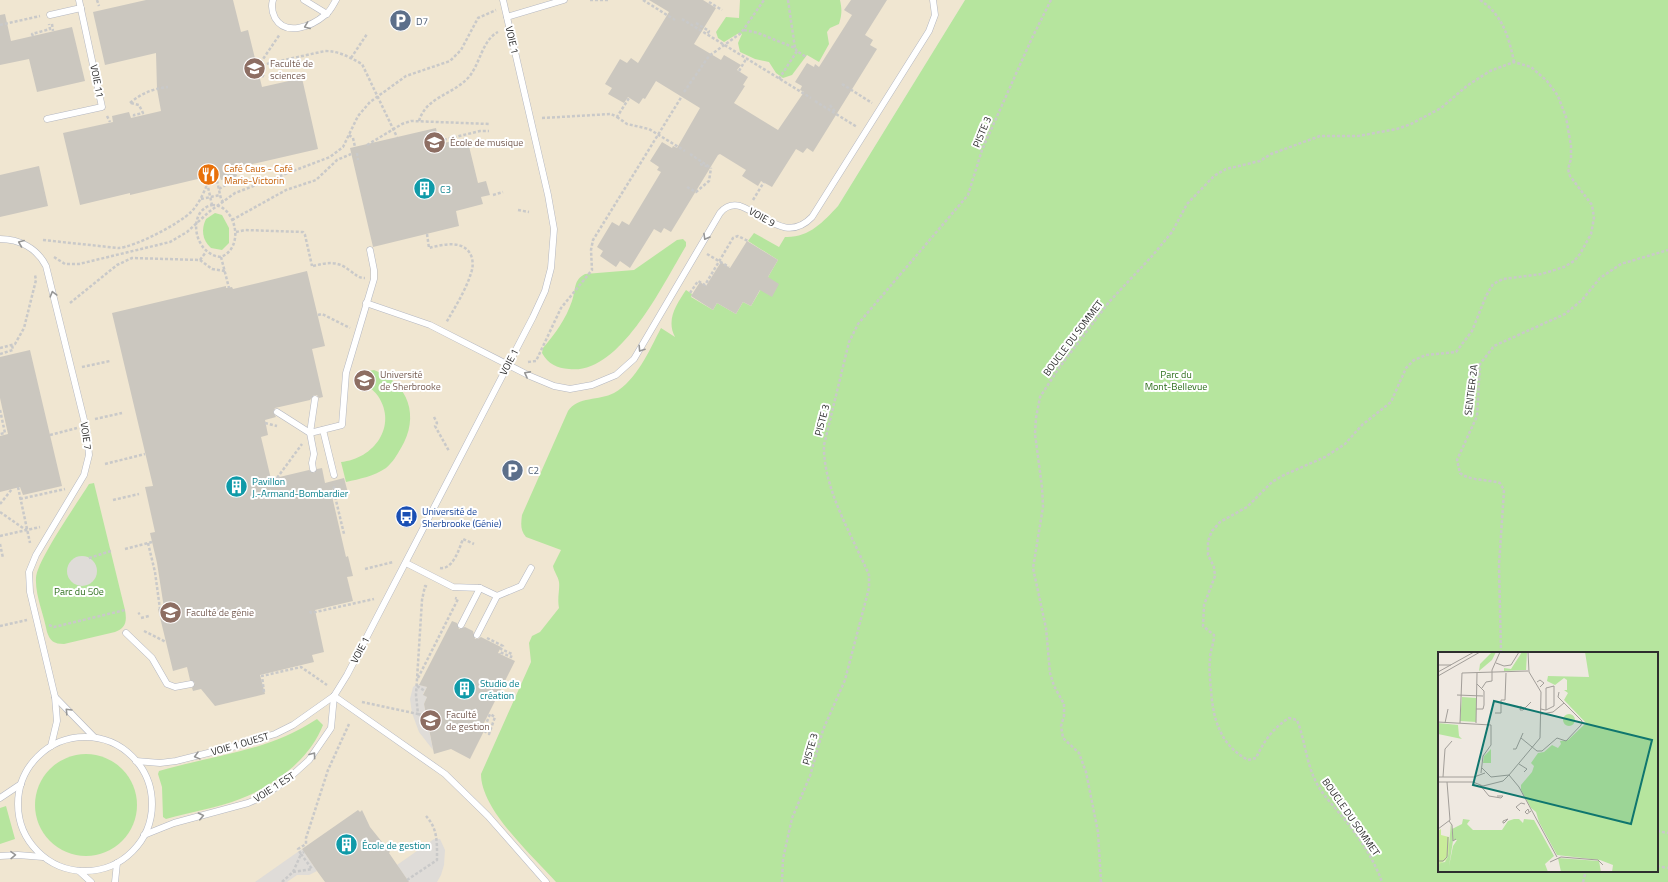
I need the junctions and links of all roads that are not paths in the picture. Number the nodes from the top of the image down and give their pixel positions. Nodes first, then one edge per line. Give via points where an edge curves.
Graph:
1 (79, 0) edge
2 (273, 0) edge
3 (304, 0) edge
4 (336, 0) edge
5 (503, 0) edge
6 (564, 0) edge
7 (933, 0) edge
8 (81, 8) junction
9 (326, 14) junction
10 (49, 15) road end
11 (507, 16) junction
12 (48, 119) dead end
13 (0, 239) edge
14 (370, 250) dead end
15 (366, 303) junction
16 (508, 364) junction
17 (315, 399) dead end
18 (278, 412) dead end
19 (323, 430) junction
20 (310, 433) junction
21 (313, 469) dead end
22 (334, 475) dead end
23 (406, 563) junction
24 (531, 568) dead end
25 (480, 588) junction
26 (497, 596) junction
27 (461, 625) dead end
28 (126, 633) dead end
29 (477, 635) dead end
30 (191, 684) dead end
31 (334, 696) junction
32 (55, 697) junction
33 (94, 737) junction
34 (51, 746) junction
35 (136, 761) junction
36 (21, 784) junction
37 (0, 798) edge
38 (144, 835) junction
39 (0, 856) edge
40 (43, 857) junction
41 (117, 863) junction
42 (79, 871) junction
43 (91, 882) edge
44 (115, 882) edge
45 (546, 882) edge

1 - 8 lane, VOIE 11
9 -> 2 lane via 305,27 287,28 275,17 272,9
3 - 9 lane
4 - 9 lane
5 - 11 lane, VOIE 1
6 - 11 lane
7 -> 16 lane, VOIE 9 via 935,15 929,31 809,221 799,226 784,228 740,206 729,206 720,213 639,352 628,365 608,380 592,385 564,388 540,381
8 - 10 lane
8 - 12 lane, VOIE 11 via 102,107
11 - 16 lane, VOIE 1 via 550,204 554,243 551,268 544,291
32 -> 13 lane, VOIE 7 via 28,578 36,555 84,475 88,461 87,432 43,261 39,254 25,245 14,240
14 - 15 lane via 374,279
15 - 16 lane, VOIE 9 via 430,325
15 - 19 lane via 346,373 342,425
16 - 23 lane, VOIE 1
17 - 20 lane
18 - 20 lane
19 - 20 lane
19 - 22 lane
20 - 21 lane via 314,454
23 - 25 lane via 453,586
23 - 31 lane, VOIE 1
24 - 26 lane via 521,586
25 - 26 lane
25 - 27 lane
26 - 29 lane
28 - 30 lane via 152,658 166,684 175,687
31 -> 35 lane, VOIE 1 OUEST via 288,728 252,742 176,761
38 -> 31 lane, VOIE 1 EST via 174,823 248,804 288,779 309,760 331,728
31 - 45 lane via 445,774 488,816
33 -> 32 lane
32 - 34 lane, VOIE 7 via 56,721
33 - 34 lane via 71,738
33 - 35 lane via 114,743
34 - 36 lane via 30,766
35 - 38 lane via 151,794 151,817
36 - 37 lane
36 - 40 lane via 18,807 22,828 30,846
38 - 41 lane via 134,850
39 -> 40 lane
40 - 42 lane via 64,868
41 - 42 lane via 102,869
41 - 44 lane
42 - 43 lane

